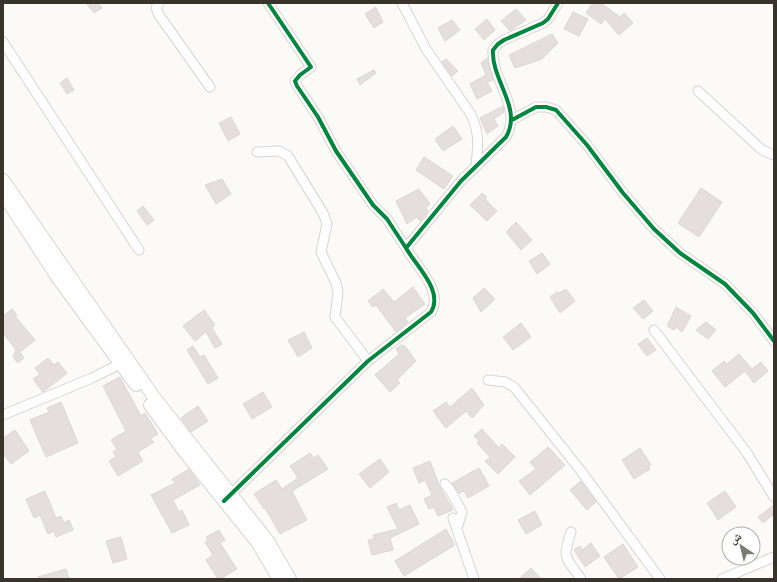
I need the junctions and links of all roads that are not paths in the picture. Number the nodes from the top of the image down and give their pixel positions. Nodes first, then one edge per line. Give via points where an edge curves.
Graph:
1 (159, 3) edge
2 (268, 3) edge
3 (402, 3) edge
4 (558, 3) edge
5 (3, 42) edge
6 (210, 87) dead end
7 (698, 91) dead end
8 (512, 120) junction
9 (257, 152) dead end
10 (774, 155) edge
11 (476, 166) junction
12 (3, 180) edge
13 (3, 194) edge
14 (406, 248) junction
15 (139, 250) dead end
16 (654, 330) dead end
17 (774, 341) edge
18 (368, 361) junction
19 (124, 362) junction
20 (488, 380) dead end
21 (3, 415) edge
22 (445, 484) dead end
23 (774, 496) edge
24 (227, 498) junction
25 (453, 518) dead end
26 (457, 528) junction
27 (571, 532) dead end
28 (774, 557) edge
29 (280, 579) edge
30 (290, 579) edge
31 (474, 579) edge
32 (580, 579) edge
33 (660, 579) edge
34 (722, 579) edge

1 - 6 street via 156,8 159,15
2 - 14 street via 311,67 297,78 297,86 318,117 336,151
3 - 11 street via 426,49 476,125
4 - 8 street via 543,23 504,40 493,50 495,69
5 - 15 street
7 - 10 street via 762,150
8 - 11 street via 511,129 506,137
8 - 17 street via 536,107 556,110 654,229 680,253 725,284 753,313
9 - 18 street via 279,151 288,156 323,213 327,228 321,252 336,283 338,293 335,317
11 - 14 street
12 - 19 main road
13 - 19 main road via 57,277
14 - 18 street via 435,293 436,305 431,312
16 - 23 street via 747,453
18 - 24 street
19 - 21 street
19 - 24 main road via 154,397
20 - 33 street via 504,382 514,387 581,471
22 - 26 street via 462,512
24 - 29 main road
24 - 30 main road via 268,541
25 - 26 street
26 - 31 street
27 - 32 street via 565,551 566,558
28 - 34 street

